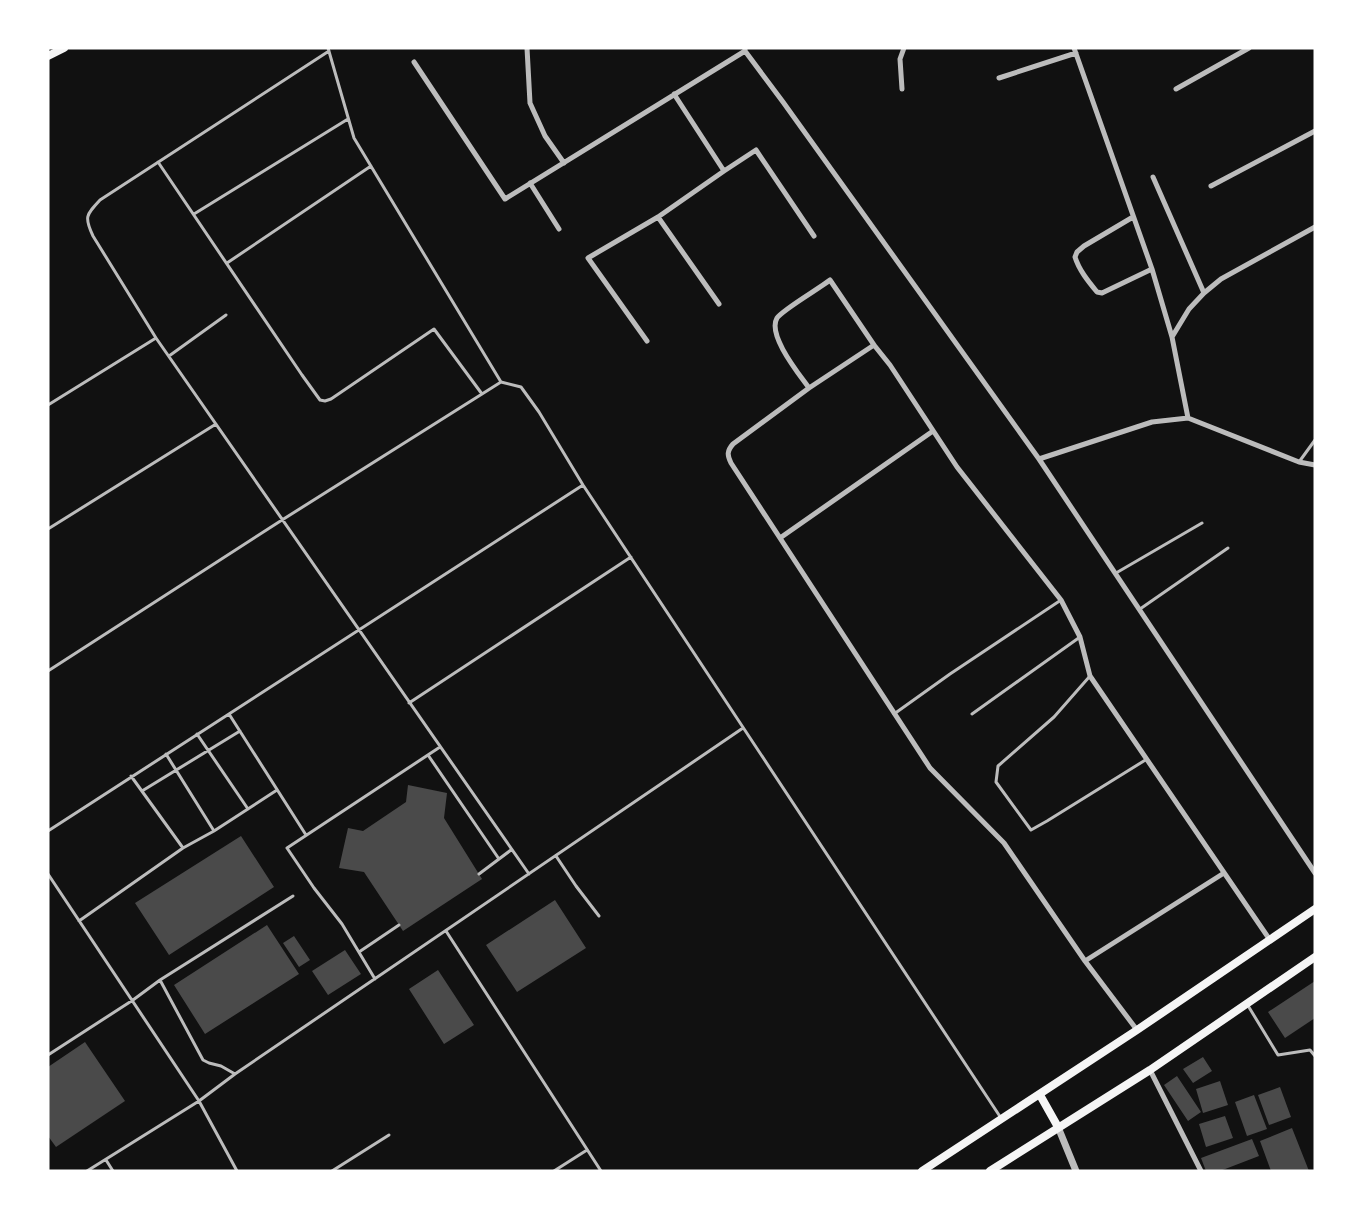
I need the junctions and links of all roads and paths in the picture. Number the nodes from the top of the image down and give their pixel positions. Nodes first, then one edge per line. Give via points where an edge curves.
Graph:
1 (64, 48) edge
2 (527, 48) edge
3 (904, 48) edge
4 (1249, 48) edge
5 (328, 49) edge
6 (745, 50) edge
7 (1075, 51) edge
8 (48, 56) edge
9 (414, 62) dead end
10 (999, 78) dead end
11 (902, 89) dead end
12 (1176, 89) dead end
13 (674, 94) junction
14 (348, 119) junction
15 (1315, 131) edge
16 (158, 162) junction
17 (564, 163) junction
18 (371, 166) junction
19 (724, 171) junction
20 (1153, 177) dead end
21 (530, 183) junction
22 (1211, 186) dead end
23 (194, 214) junction
24 (658, 217) junction
25 (1133, 217) junction
26 (1315, 227) edge
27 (559, 229) dead end
28 (814, 236) dead end
29 (227, 262) junction
30 (1152, 269) junction
31 (1204, 293) junction
32 (719, 304) dead end
33 (226, 315) dead end
34 (1172, 337) junction
35 (156, 338) junction
36 (647, 342) dead end
37 (874, 345) junction
38 (169, 356) junction
39 (501, 382) junction
40 (809, 388) junction
41 (482, 394) junction
42 (48, 405) edge
43 (1188, 418) junction
44 (216, 424) junction
45 (933, 431) junction
46 (1315, 440) edge
47 (1039, 459) junction
48 (1299, 462) junction
49 (1315, 465) edge
50 (583, 485) junction
51 (282, 520) junction
52 (1202, 523) dead end
53 (48, 529) edge
54 (780, 538) junction
55 (1228, 548) dead end
56 (631, 557) junction
57 (1115, 573) junction
58 (1061, 600) junction
59 (1140, 609) junction
60 (359, 630) junction
61 (1080, 637) junction
62 (48, 671) edge
63 (1090, 676) junction
64 (409, 703) junction
65 (229, 714) junction
66 (894, 714) junction
67 (972, 714) dead end
68 (743, 728) junction
69 (240, 731) junction
70 (197, 734) junction
71 (440, 747) junction
72 (208, 751) junction
73 (166, 754) junction
74 (428, 755) junction
75 (1147, 759) junction
76 (176, 770) junction
77 (131, 776) junction
78 (278, 790) junction
79 (142, 791) junction
80 (248, 809) junction
81 (48, 831) edge
82 (214, 831) junction
83 (306, 835) junction
84 (183, 848) junction
85 (512, 850) junction
86 (556, 856) junction
87 (499, 859) junction
88 (1224, 873) junction
89 (1315, 873) edge
90 (48, 874) edge
91 (479, 874) dead end
92 (529, 874) junction
93 (293, 896) dead end
94 (1315, 909) edge
95 (599, 916) dead end
96 (79, 921) junction
97 (399, 926) dead end
98 (446, 931) junction
99 (1270, 940) junction
100 (359, 952) junction
101 (1315, 957) edge
102 (1085, 961) junction
103 (375, 979) junction
104 (160, 980) junction
105 (132, 1000) junction
106 (1247, 1004) junction
107 (1137, 1030) junction
108 (48, 1055) edge
109 (1315, 1056) edge
110 (1150, 1070) junction
111 (235, 1074) junction
112 (1040, 1095) junction
113 (199, 1101) junction
114 (1001, 1119) junction
115 (1058, 1127) junction
116 (389, 1135) dead end
117 (587, 1150) junction
118 (105, 1160) junction
119 (87, 1171) edge
120 (113, 1171) edge
121 (237, 1171) edge
122 (332, 1171) edge
123 (554, 1171) edge
124 (601, 1171) edge
125 (922, 1171) edge
126 (990, 1171) edge
127 (1076, 1171) edge
128 (1201, 1171) edge

1 - 8 main road
2 - 17 street via 530,103 545,136
3 - 11 street via 900,59
4 - 12 street
5 - 14 lane
5 - 16 lane
6 - 13 street
6 - 47 street
7 - 10 street
7 - 25 street
9 - 21 street via 505,199
13 - 17 street
13 - 19 street
14 - 18 lane
14 - 23 lane
15 - 22 street
16 - 23 lane
16 - 35 lane via 100,200 89,212 87,223
17 - 21 street
18 - 29 lane
18 - 39 lane
19 - 24 street
19 - 28 street via 756,150
20 - 31 street
21 - 27 street
23 - 29 lane
24 - 32 street
24 - 36 street via 588,258
25 - 30 street
25 - 30 street via 1084,246 1075,257 1097,292 1102,293
26 - 31 street via 1221,279
29 - 41 lane via 320,400 331,399 434,329
30 - 34 street
31 - 34 street
33 - 38 lane
34 - 43 street
35 - 38 lane
35 - 42 lane
37 - 40 street
37 - 40 street via 830,280 778,316 776,322 777,337
37 - 45 street
38 - 44 lane
39 - 41 lane
39 - 50 lane via 521,387
40 - 54 street via 729,449 731,463
41 - 51 lane
43 - 47 street via 1152,422
43 - 48 street
44 - 51 lane
44 - 53 lane
45 - 54 street
45 - 58 street
46 - 48 lane
47 - 57 street
48 - 49 street
50 - 56 lane
50 - 60 lane
51 - 60 lane
51 - 62 lane
52 - 57 lane
54 - 66 street
55 - 59 lane
56 - 64 lane
56 - 68 lane
57 - 59 street
58 - 61 street
58 - 66 lane
59 - 89 street
60 - 64 lane
60 - 65 lane
61 - 63 street
61 - 67 lane
63 - 75 street
63 - 75 lane via 1054,717 998,766 996,782 1031,830
64 - 71 lane
65 - 69 lane
65 - 70 lane
66 - 102 street via 930,768 1004,843
68 - 86 lane
68 - 114 lane
69 - 72 lane
69 - 78 lane
70 - 72 lane
70 - 73 lane
71 - 74 lane
71 - 85 lane
72 - 76 lane
72 - 80 lane
73 - 76 lane
73 - 77 lane
74 - 83 lane
74 - 87 lane
75 - 88 street
76 - 79 lane
76 - 82 lane
77 - 79 lane
77 - 81 lane
78 - 80 lane
78 - 83 lane
79 - 84 lane
80 - 82 lane
82 - 84 lane
83 - 100 lane via 287,848
84 - 96 lane
85 - 87 lane
85 - 92 lane
86 - 92 lane
86 - 95 lane
87 - 91 lane
88 - 99 street
88 - 102 street
90 - 96 lane
92 - 98 lane
93 - 104 lane
94 - 99 main road
96 - 105 lane
97 - 100 lane
98 - 103 lane
98 - 117 lane
99 - 107 main road
100 - 103 lane
101 - 106 main road
102 - 107 street
103 - 111 lane
104 - 105 lane
104 - 111 lane via 203,1060
105 - 108 lane
105 - 113 lane
106 - 109 lane via 1278,1055 1310,1050
106 - 110 main road
107 - 112 main road
110 - 115 main road
110 - 128 street
111 - 113 lane
112 - 114 main road
112 - 115 main road
113 - 118 lane
113 - 121 lane
114 - 125 main road
115 - 126 main road
115 - 127 street
116 - 122 lane
117 - 123 lane
117 - 124 lane
118 - 119 lane
118 - 120 lane

